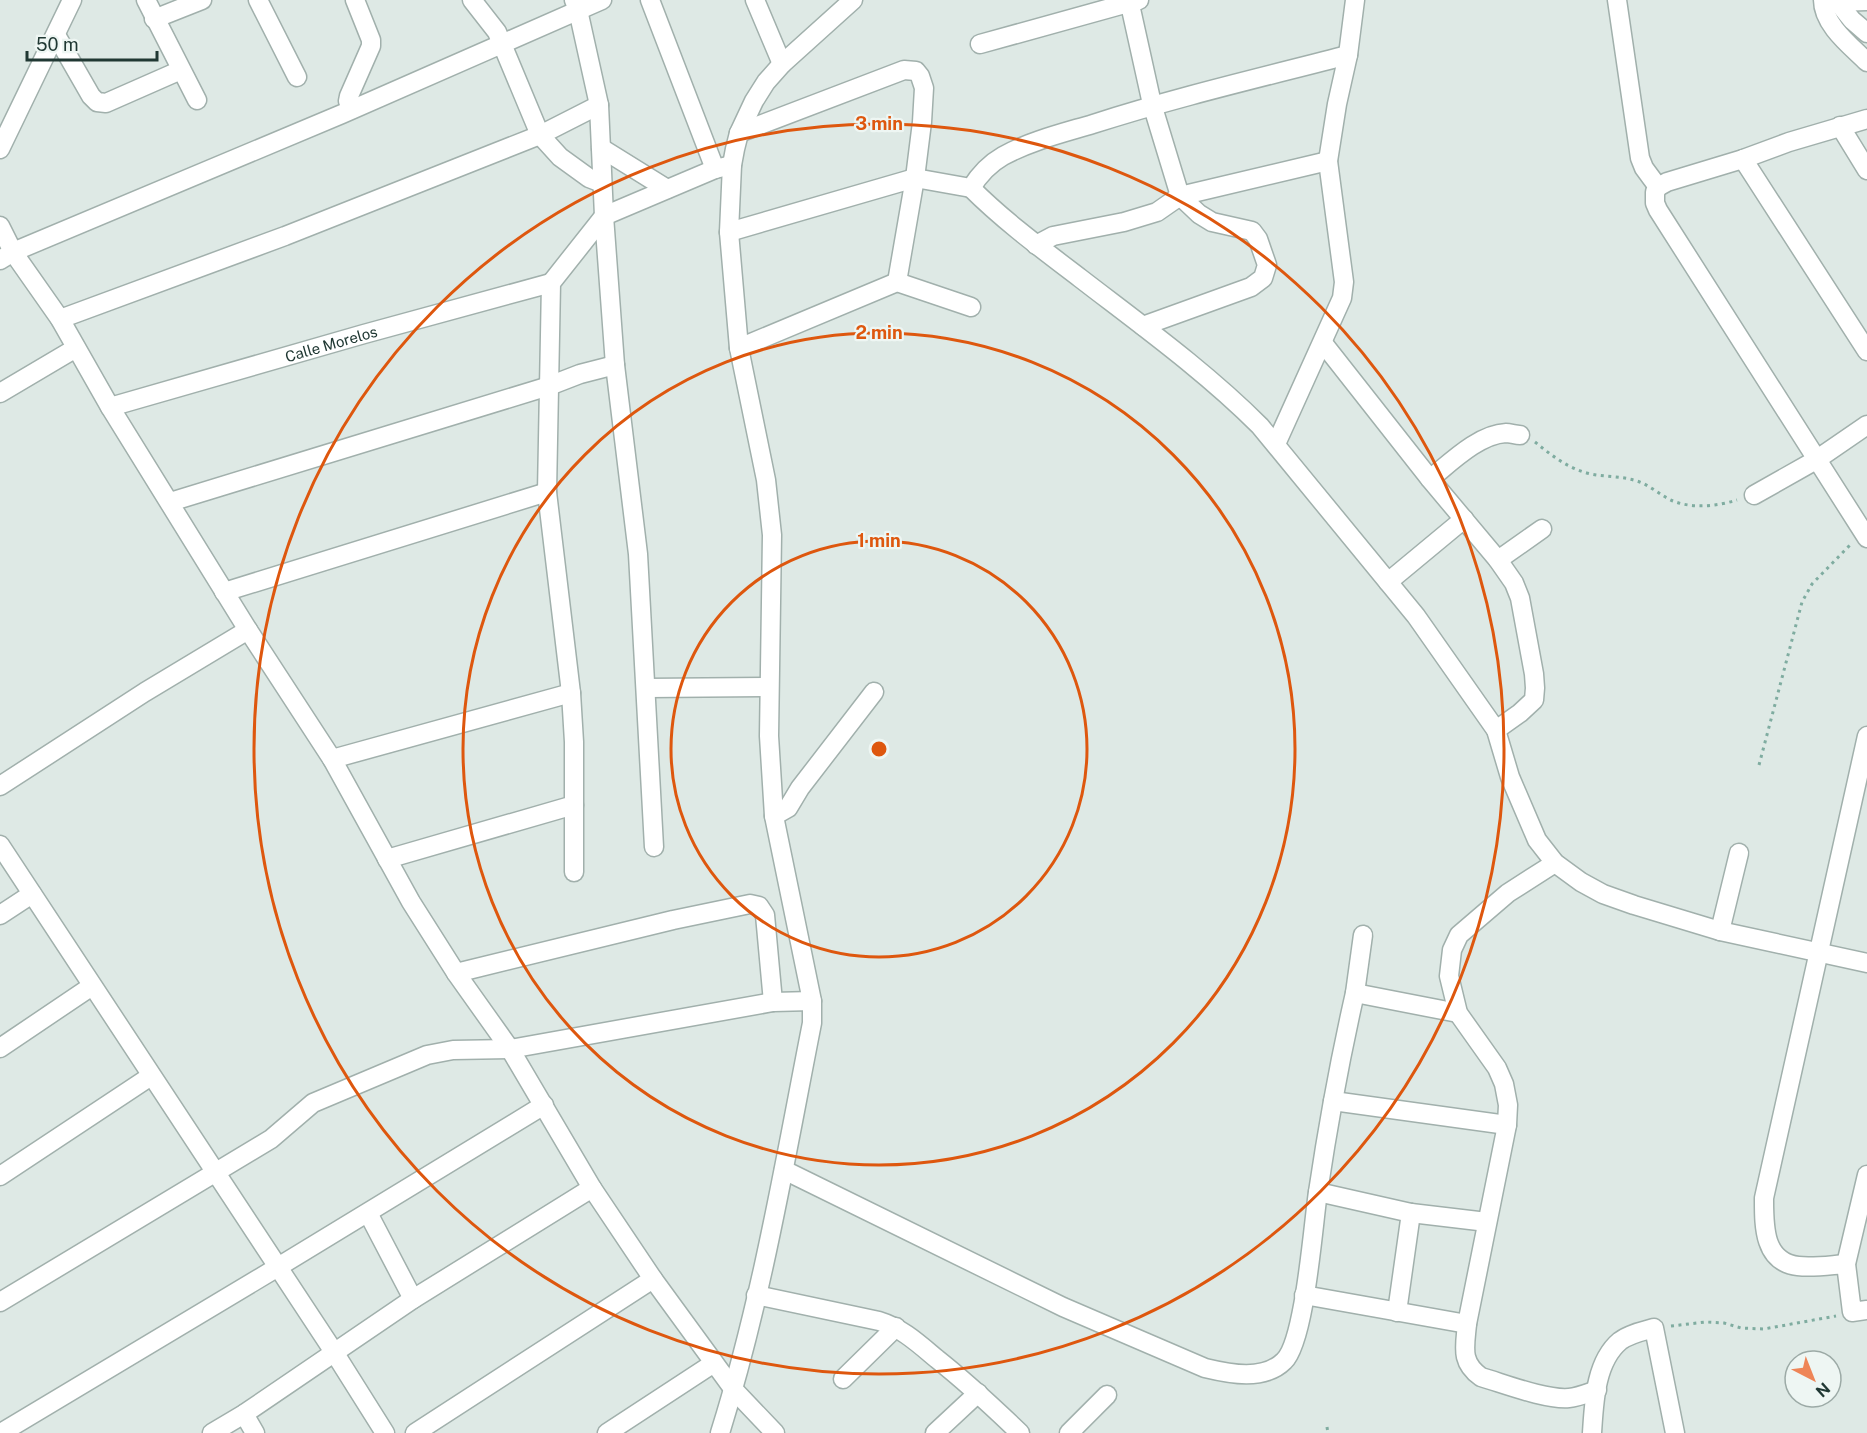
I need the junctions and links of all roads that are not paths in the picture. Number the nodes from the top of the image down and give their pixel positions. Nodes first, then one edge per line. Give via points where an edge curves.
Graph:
1 (72, 0) edge
2 (146, 0) edge
3 (202, 0) edge
4 (258, 0) edge
5 (355, 0) edge
6 (472, 0) edge
7 (602, 0) edge
8 (650, 0) edge
9 (755, 0) edge
10 (853, 0) edge
11 (1355, 0) edge
12 (1617, 0) edge
13 (1133, 1) edge
14 (1867, 1) edge
15 (1830, 2) edge
16 (576, 5) edge
17 (154, 19) junction
18 (1867, 33) edge
19 (56, 35) junction
20 (502, 43) junction
21 (980, 44) dead end
22 (1348, 55) junction
23 (1867, 62) edge
24 (782, 64) junction
25 (181, 70) junction
26 (297, 77) dead end
27 (197, 100) dead end
28 (1152, 104) junction
29 (598, 105) junction
30 (352, 109) junction
31 (1867, 120) edge
32 (1840, 126) junction
33 (739, 133) junction
34 (540, 135) junction
35 (601, 148) junction
36 (0, 149) edge
37 (1743, 159) junction
38 (1328, 161) junction
39 (724, 167) junction
40 (1867, 170) edge
41 (915, 178) junction
42 (603, 183) junction
43 (1658, 187) junction
44 (971, 188) junction
45 (667, 189) junction
46 (1180, 196) junction
47 (604, 216) junction
48 (0, 226) edge
49 (729, 232) junction
50 (1036, 245) junction
51 (6, 256) edge
52 (897, 282) junction
53 (551, 283) junction
54 (971, 307) dead end
55 (60, 319) junction
56 (1143, 326) junction
57 (1323, 343) junction
58 (76, 348) junction
59 (739, 348) junction
60 (1867, 351) edge
61 (615, 365) junction
62 (0, 375) edge
63 (18, 382) junction
64 (549, 386) junction
65 (0, 393) edge
66 (110, 407) junction
67 (1867, 424) edge
68 (1520, 435) road end
69 (1276, 444) junction
70 (1816, 460) junction
71 (1430, 479) junction
72 (547, 492) junction
73 (1754, 495) road end
74 (170, 502) junction
75 (1464, 519) junction
76 (1542, 529) dead end
77 (1865, 535) edge
78 (1498, 560) junction
79 (1388, 582) junction
80 (224, 592) junction
81 (248, 630) junction
82 (770, 687) junction
83 (646, 688) junction
84 (874, 692) dead end
85 (571, 693) junction
86 (1496, 730) junction
87 (1867, 736) edge
88 (332, 759) junction
89 (0, 786) edge
90 (574, 805) junction
91 (774, 816) junction
92 (0, 845) edge
93 (654, 847) dead end
94 (1739, 853) dead end
95 (387, 859) junction
96 (1555, 863) junction
97 (574, 872) dead end
98 (32, 894) junction
99 (0, 915) edge
100 (1720, 931) junction
101 (1364, 935) dead end
102 (1818, 951) junction
103 (1867, 963) edge
104 (456, 973) junction
105 (92, 986) junction
106 (1355, 993) junction
107 (812, 1001) junction
108 (773, 1002) junction
109 (1458, 1012) junction
110 (0, 1048) edge
111 (510, 1049) junction
112 (151, 1076) junction
113 (1333, 1101) junction
114 (544, 1105) junction
115 (1507, 1125) junction
116 (784, 1170) junction
117 (215, 1173) junction
118 (1867, 1175) edge
119 (0, 1176) edge
120 (592, 1188) junction
121 (1317, 1192) junction
122 (368, 1213) junction
123 (1411, 1213) junction
124 (1487, 1222) junction
125 (1846, 1264) junction
126 (278, 1268) junction
127 (653, 1279) junction
128 (756, 1295) junction
129 (1304, 1295) junction
130 (412, 1299) junction
131 (0, 1302) edge
132 (1860, 1311) edge
133 (1396, 1312) junction
134 (1467, 1324) junction
135 (896, 1327) junction
136 (334, 1352) junction
137 (714, 1363) junction
138 (843, 1379) dead end
139 (734, 1390) junction
140 (1597, 1390) junction
141 (978, 1393) junction
142 (1107, 1395) dead end
143 (243, 1414) junction
144 (5, 1428) edge
145 (212, 1433) edge
146 (255, 1433) edge
147 (385, 1433) edge
148 (415, 1433) edge
149 (607, 1433) edge
150 (720, 1433) edge
151 (775, 1433) edge
152 (935, 1433) edge
153 (1020, 1433) edge
154 (1069, 1433) edge
155 (1592, 1433) edge
156 (1676, 1433) edge

1 - 19 street
2 - 17 street
3 - 17 street
4 - 26 street
5 - 30 street via 371,40 351,90 348,101
6 - 20 street
7 - 16 street
8 - 39 street
9 - 24 street
10 - 24 street
11 - 22 street
12 - 43 street via 1640,158
13 - 21 street
13 - 28 street
14 - 15 street
15 - 18 street
15 - 23 street via 1835,28
16 - 20 street
16 - 29 street
17 - 25 street
19 - 25 street via 97,102 106,104
19 - 36 street
20 - 30 street
20 - 34 street
22 - 28 street
22 - 38 street
24 - 33 street via 754,100
25 - 27 street
28 - 44 street via 1016,150 990,165
28 - 46 street
29 - 34 street
29 - 35 street
30 - 51 street
31 - 32 street
32 - 37 street
32 - 40 street
33 - 39 street
33 - 41 street via 904,70 916,71 924,88
34 - 42 street via 560,158 583,175
34 - 55 street via 285,236
35 - 42 street
35 - 45 street
37 - 43 street
37 - 60 street
38 - 46 street
38 - 57 street via 1344,282 1342,298
39 - 45 street
39 - 49 street
41 - 44 street
41 - 49 street
41 - 52 street
42 - 47 street
43 - 70 street via 1654,196 1658,210
44 - 50 street
45 - 47 street
46 - 50 street via 1157,212 1053,236
46 - 56 street via 1212,222 1252,231 1262,247 1266,272 1251,287
47 - 53 street
47 - 61 street
48 - 51 street
49 - 59 street
50 - 56 street
51 - 55 street
52 - 54 street
52 - 59 street
53 - 64 street
53 - 66 street, Calle Morelos
55 - 58 street
56 - 69 street via 1238,404
57 - 69 street
57 - 71 street
58 - 63 street
58 - 66 street
59 - 82 street via 766,480 772,536
61 - 64 street
61 - 83 street via 638,554
62 - 63 street
63 - 65 street
64 - 72 street
64 - 74 street
66 - 74 street
67 - 70 street
68 - 71 street via 1489,437
69 - 79 street
70 - 73 street
70 - 77 street
71 - 75 street
72 - 80 street
72 - 85 street
74 - 80 street
75 - 78 street
75 - 79 street
76 - 78 street
78 - 86 street via 1520,598 1535,688 1533,700
79 - 86 street
80 - 81 street
81 - 88 street
81 - 89 street
82 - 83 street
82 - 91 street
83 - 93 street
84 - 91 street via 788,808
85 - 88 street
85 - 90 street
86 - 96 street via 1510,777 1537,840
87 - 102 street
88 - 95 street
90 - 95 street
90 - 97 street
91 - 107 street
92 - 98 street
94 - 100 street
95 - 104 street
96 - 100 street via 1603,894
96 - 109 street via 1508,893 1459,935 1452,950 1449,976
98 - 99 street
98 - 105 street
100 - 102 street
101 - 106 street
102 - 103 street
102 - 125 street via 1764,1198 1764,1220 1766,1235 1779,1260 1800,1267
104 - 108 street via 750,904 759,906 765,915
104 - 111 street
105 - 110 street
105 - 112 street
106 - 109 street
106 - 113 street
107 - 108 street
107 - 116 street via 812,1023
108 - 111 street
109 - 115 street via 1504,1084
111 - 114 street
111 - 117 street via 453,1050 427,1055 335,1092 313,1103 271,1139
112 - 117 street
112 - 119 street
113 - 115 street
113 - 121 street
114 - 120 street
114 - 122 street
115 - 124 street
116 - 128 street
116 - 129 street via 1063,1307 1216,1371 1247,1375 1284,1362 1295,1341
117 - 126 street
117 - 131 street
118 - 125 street
120 - 127 street
120 - 130 street
121 - 123 street
121 - 129 street
122 - 126 street
122 - 130 street
123 - 124 street
123 - 133 street
124 - 134 street
125 - 132 street
126 - 136 street
126 - 144 street
127 - 137 street
127 - 148 street
128 - 135 street
128 - 139 street
129 - 133 street
130 - 136 street
133 - 134 street
134 - 140 street via 1466,1361 1481,1377 1553,1398
135 - 138 street
135 - 141 street
136 - 143 street
136 - 147 street
137 - 139 street
137 - 149 street
139 - 150 street
139 - 151 street
140 - 155 street
140 - 156 street via 1612,1349 1621,1340 1654,1328
141 - 152 street
141 - 153 street
142 - 154 street
143 - 145 street
143 - 146 street

